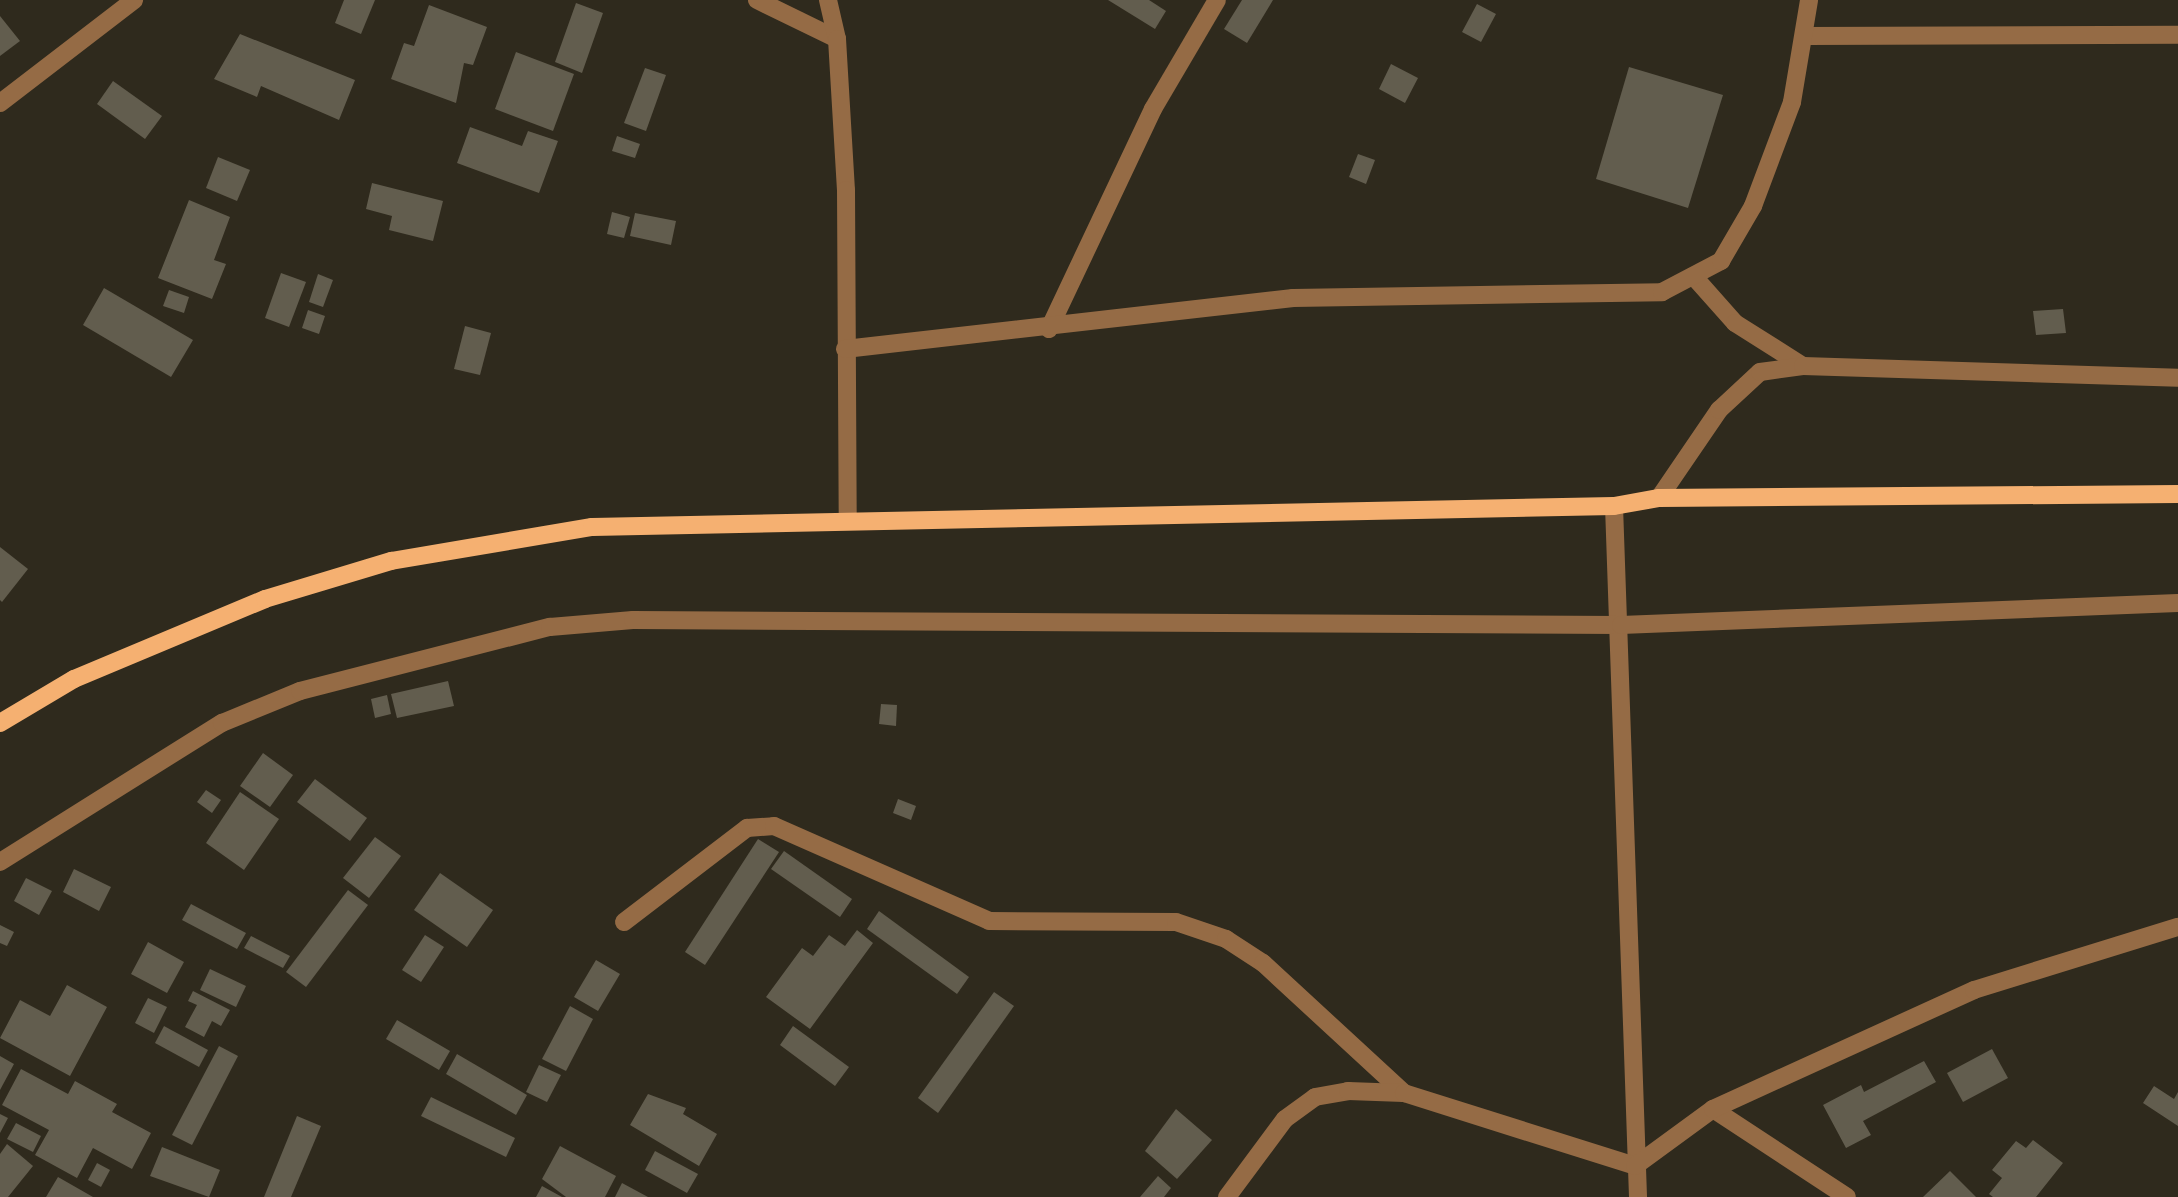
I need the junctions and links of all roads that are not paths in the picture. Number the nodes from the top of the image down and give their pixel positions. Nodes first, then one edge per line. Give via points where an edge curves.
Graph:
1 (134, 0) edge
2 (757, 0) edge
3 (828, 0) edge
4 (1217, 0) edge
5 (1809, 0) edge
6 (2178, 35) edge
7 (1806, 36) junction
8 (837, 39) junction
9 (0, 103) edge
10 (1696, 279) junction
11 (1049, 329) junction
12 (845, 349) junction
13 (1803, 366) junction
14 (2178, 378) edge
15 (2178, 494) edge
16 (1659, 498) junction
17 (1614, 506) junction
18 (848, 520) junction
19 (2178, 603) edge
20 (1621, 625) junction
21 (0, 723) edge
22 (0, 862) edge
23 (624, 922) dead end
24 (2178, 926) edge
25 (1404, 1093) junction
26 (1713, 1110) junction
27 (1635, 1166) junction
28 (1227, 1197) edge
29 (1639, 1197) edge
30 (1847, 1197) edge

1 - 9 street
2 - 8 street
3 - 8 street
4 - 11 street via 1153,109
5 - 7 street
6 - 7 street
7 - 10 street via 1792,102 1753,206 1721,261
8 - 12 street via 846,190
10 - 11 street via 1662,292 1293,298
10 - 13 street via 1735,323
11 - 12 street
12 - 18 street
13 - 14 street
13 - 16 street via 1760,372 1719,410
15 - 16 main road
16 - 17 main road
17 - 18 main road
17 - 20 street
18 - 21 main road via 592,527 391,561 265,599 163,639 74,679
19 - 20 street
20 - 22 street via 633,620 550,627 300,691 222,723
20 - 27 street
23 - 25 street via 747,828 774,826 989,921 1175,922 1226,939 1263,963
24 - 26 street via 1973,990
25 - 27 street
25 - 28 street via 1315,1097 1285,1119
26 - 27 street
26 - 30 street
27 - 29 street

